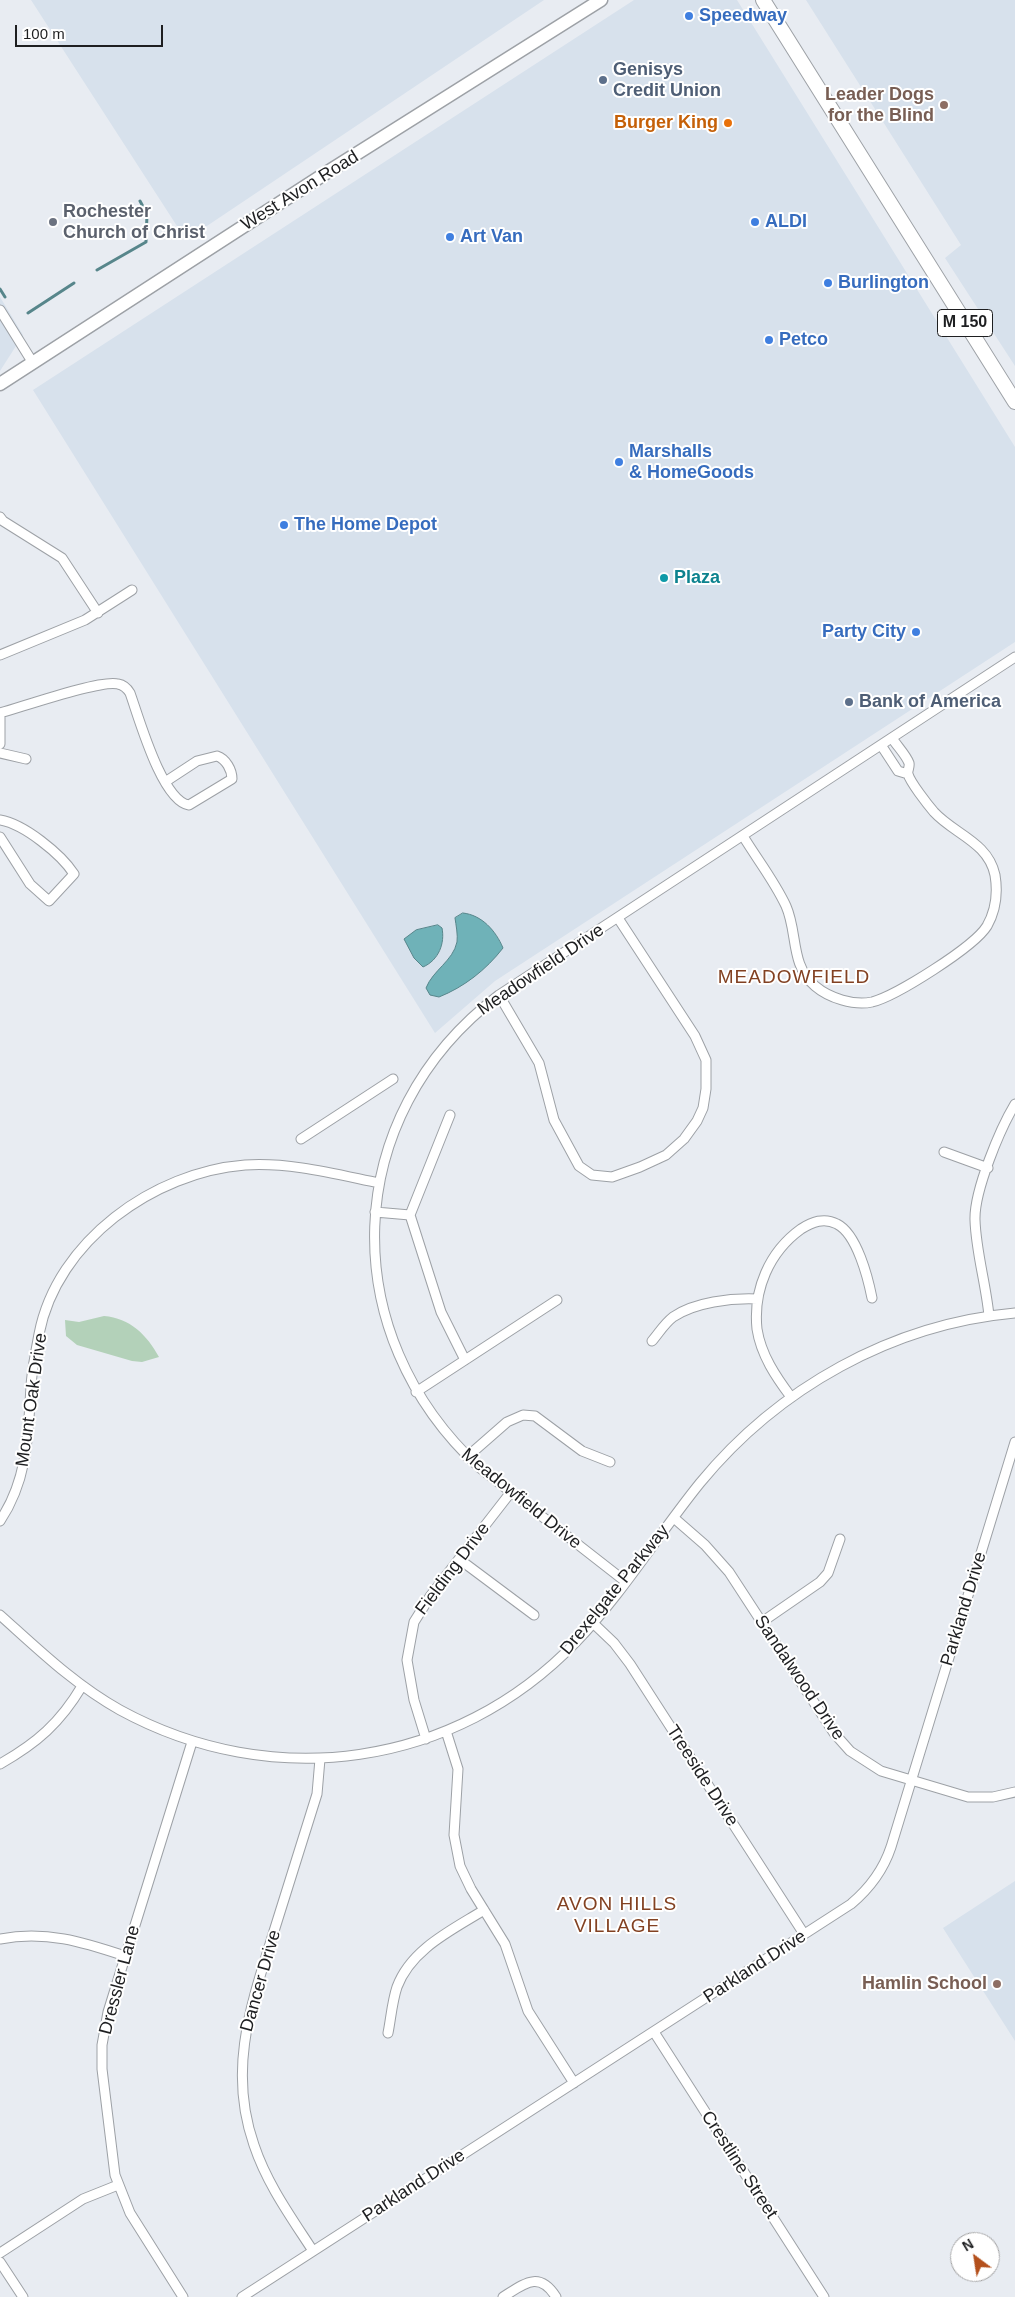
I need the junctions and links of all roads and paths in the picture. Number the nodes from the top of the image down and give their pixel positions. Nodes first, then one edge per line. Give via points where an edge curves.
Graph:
1 (601, 0) edge
2 (763, 0) edge
3 (0, 310) edge
4 (32, 363) junction
5 (0, 384) edge
6 (1015, 402) edge
7 (0, 517) edge
8 (132, 590) dead end
9 (98, 613) junction
10 (0, 655) edge
11 (1015, 657) edge
12 (0, 713) edge
13 (892, 738) junction
14 (0, 744) edge
15 (881, 745) junction
16 (0, 752) edge
17 (26, 759) dead end
18 (908, 774) junction
19 (165, 782) junction
20 (0, 820) edge
21 (743, 836) junction
22 (0, 837) edge
23 (618, 918) junction
24 (498, 995) junction
25 (393, 1079) dead end
26 (1015, 1104) edge
27 (450, 1115) dead end
28 (301, 1138) dead end
29 (944, 1152) dead end
30 (988, 1168) junction
31 (379, 1183) junction
32 (375, 1212) junction
33 (410, 1215) junction
34 (872, 1298) dead end
35 (557, 1300) dead end
36 (757, 1300) junction
37 (1015, 1313) edge
38 (989, 1316) junction
39 (652, 1341) dead end
40 (465, 1360) junction
41 (416, 1392) junction
42 (791, 1397) junction
43 (1015, 1442) edge
44 (467, 1456) junction
45 (610, 1462) dead end
46 (511, 1492) junction
47 (674, 1518) junction
48 (0, 1520) edge
49 (840, 1539) dead end
50 (459, 1560) junction
51 (626, 1582) junction
52 (0, 1615) edge
53 (534, 1615) dead end
54 (762, 1622) junction
55 (593, 1623) junction
56 (82, 1686) junction
57 (446, 1731) junction
58 (426, 1739) junction
59 (192, 1742) junction
60 (320, 1759) junction
61 (0, 1764) edge
62 (911, 1781) junction
63 (1015, 1792) edge
64 (484, 1910) junction
65 (804, 1934) junction
66 (0, 1939) edge
67 (125, 1956) junction
68 (654, 2032) junction
69 (388, 2033) dead end
70 (574, 2083) junction
71 (118, 2185) junction
72 (313, 2251) junction
73 (0, 2252) edge
74 (0, 2262) edge
75 (23, 2297) edge
76 (183, 2297) edge
77 (242, 2297) edge
78 (503, 2297) edge
79 (556, 2297) edge
80 (824, 2297) edge

1 - 4 main road, West Avon Road
2 - 6 main road, M 150
3 - 4 street
4 - 5 main road, West Avon Road
7 - 9 street via 62,558
8 - 9 street
9 - 10 street
11 - 13 street, Meadowfield Drive
12 - 14 street
12 - 19 street via 75,690 117,683 130,693
13 - 15 street, Meadowfield Drive
13 - 18 street via 909,763
15 - 18 street via 898,771
15 - 21 street, Meadowfield Drive
16 - 17 street
18 - 21 street via 933,811 988,857 995,875 996,899 988,924 976,939 882,998 863,1003 838,999 818,989 808,979 798,961 787,909
19 - 19 street via 197,761 217,756 227,763 232,775 232,779 190,805 178,801
20 - 22 street via 13,822 65,861 74,874 49,900 30,884
21 - 23 street, Meadowfield Drive
23 - 24 street, Meadowfield Drive
23 - 24 street via 692,1030 706,1060 703,1108 690,1132 666,1155 612,1177 592,1175 579,1166 554,1120 539,1064
24 - 31 street, Meadowfield Drive via 452,1036 413,1091 389,1145
25 - 28 street
26 - 30 street
27 - 33 street
29 - 30 street
30 - 38 street via 979,1191 975,1221
31 - 32 street, Meadowfield Drive
31 - 48 street, Mount Oak Drive via 289,1166 263,1164 222,1168 169,1184 133,1203 108,1222 65,1274 44,1318 31,1384 25,1464 17,1490
32 - 33 street
32 - 41 street, Meadowfield Drive via 374,1256 383,1313 400,1362
33 - 40 street via 441,1312
34 - 36 street via 867,1272 846,1234 836,1223 817,1221 798,1232 776,1254 767,1269
35 - 40 street
36 - 39 street via 727,1300 681,1313 664,1324
36 - 42 street via 757,1329 762,1350
37 - 38 street, Drexelgate Parkway
38 - 42 street, Drexelgate Parkway via 927,1330 881,1347 838,1367
40 - 41 street
41 - 44 street, Meadowfield Drive via 440,1428
42 - 47 street, Drexelgate Parkway via 735,1445 699,1484
43 - 62 street, Parkland Drive
44 - 45 street via 507,1422 523,1415 534,1416 582,1450
44 - 46 street, Meadowfield Drive
46 - 50 street, Fielding Drive
46 - 51 street, Meadowfield Drive
47 - 51 street, Drexelgate Parkway
47 - 54 street, Sandalwood Drive via 706,1545 726,1568
49 - 54 street via 828,1573 820,1582
50 - 53 street
50 - 58 street, Fielding Drive via 422,1607 409,1642 409,1678
51 - 55 street, Drexelgate Parkway
52 - 56 street, Drexelgate Parkway
54 - 62 street, Sandalwood Drive via 834,1733 850,1751 880,1771
55 - 57 street, Drexelgate Parkway via 560,1658 530,1683 481,1714
55 - 65 street, Treeside Drive via 630,1664
56 - 59 street, Drexelgate Parkway via 137,1719
56 - 61 street via 42,1737
57 - 58 street, Drexelgate Parkway
57 - 64 street via 458,1768 454,1826 456,1854 465,1878
58 - 60 street, Drexelgate Parkway via 366,1754
59 - 60 street, Drexelgate Parkway via 265,1757
59 - 67 street, Dressler Lane
60 - 72 street, Dancer Drive via 317,1794 249,2012 242,2064 246,2117 259,2160
62 - 63 street, Sandalwood Drive via 968,1797 993,1797
62 - 65 street, Parkland Drive via 887,1859 876,1880 851,1904
64 - 69 street via 432,1943 408,1968 397,1987
64 - 70 street via 508,1951 528,2011
65 - 68 street, Parkland Drive
66 - 67 street via 53,1935
67 - 71 street, Dressler Lane via 102,2045 102,2069
68 - 70 street, Parkland Drive
68 - 80 street, Crestline Street
70 - 72 street, Parkland Drive
71 - 73 street via 83,2199
71 - 76 street, Dressler Lane via 130,2213
72 - 77 street, Parkland Drive
74 - 75 street
78 - 79 street via 523,2284 536,2281 547,2286

